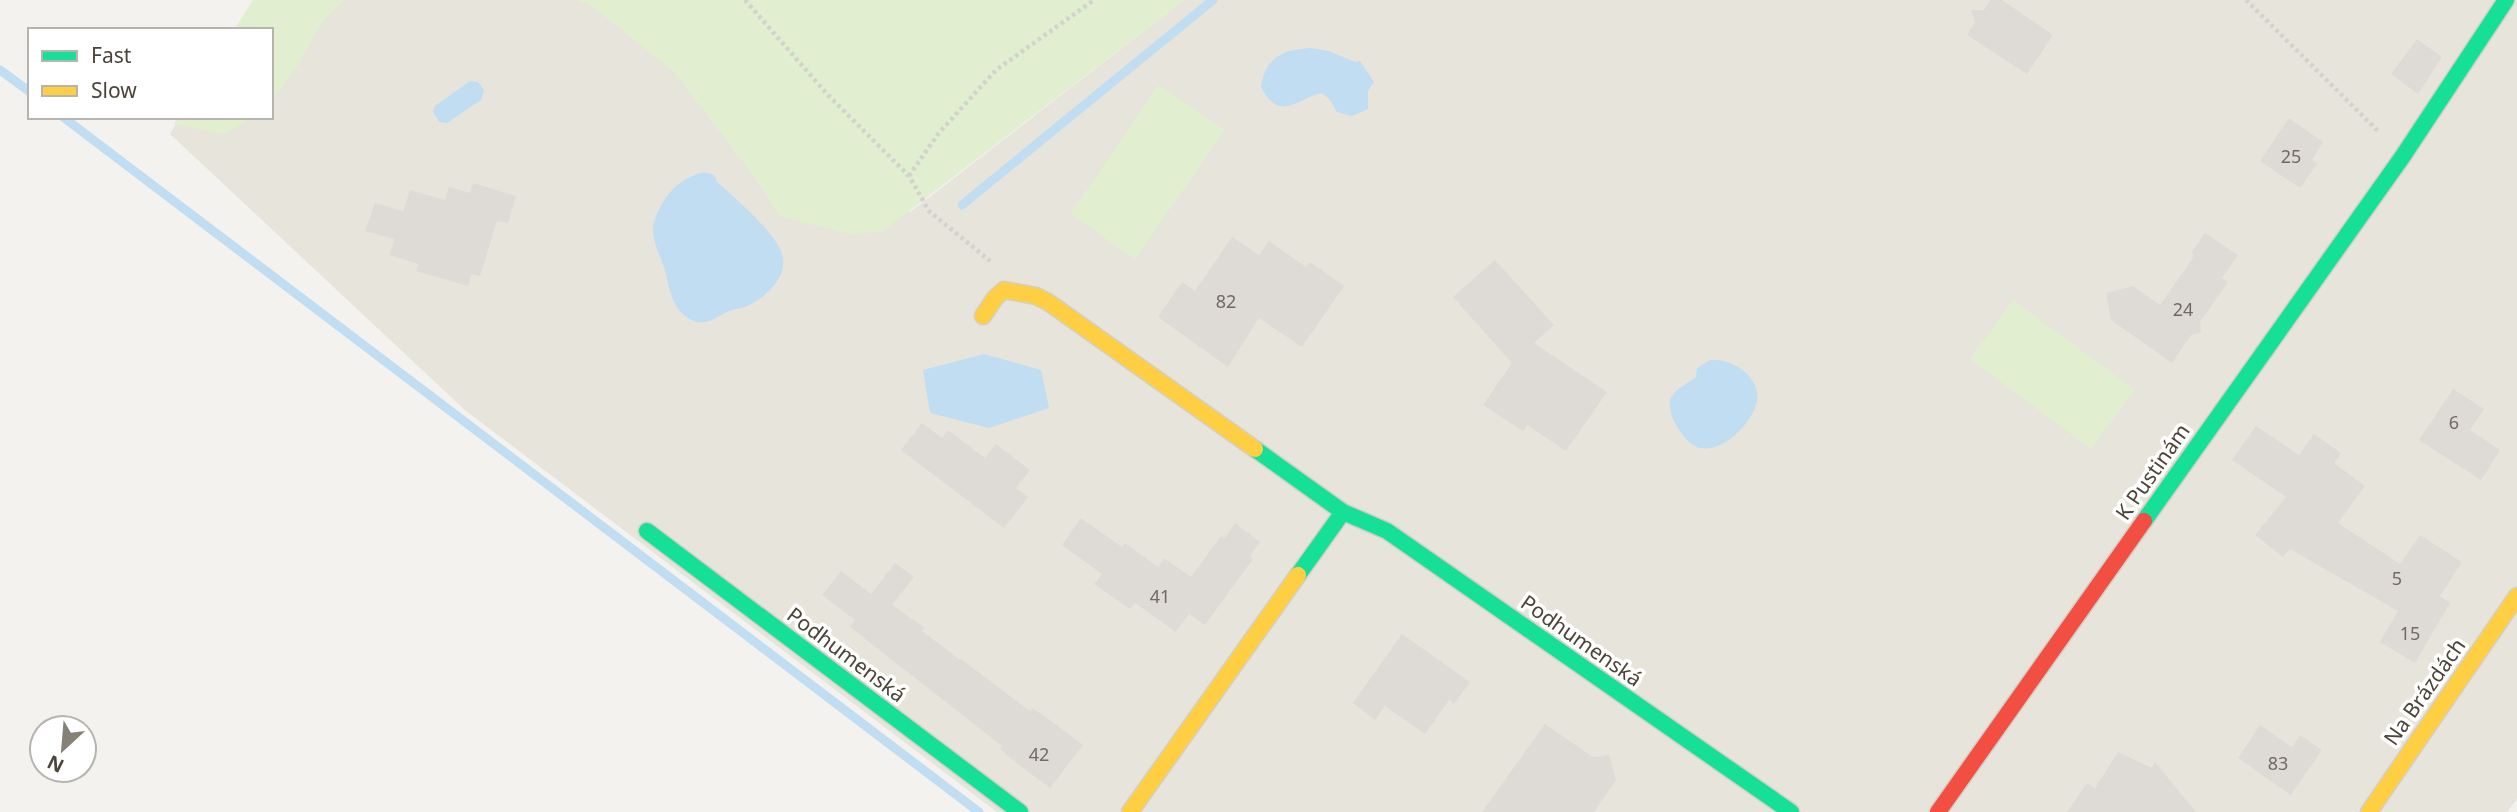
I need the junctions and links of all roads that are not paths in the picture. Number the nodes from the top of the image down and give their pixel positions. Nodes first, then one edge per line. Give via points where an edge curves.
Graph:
1 (2506, 0) edge
2 (983, 316) dead end
3 (1343, 512) junction
4 (647, 531) dead end
5 (2517, 596) edge
6 (1020, 812) edge
7 (1130, 812) edge
8 (1791, 812) edge
9 (1937, 812) edge
10 (2369, 812) edge

1 - 9 street, K Pustinám via 2403,156
2 - 3 street, Podhumenská via 1004,290 1048,302
3 - 7 street
3 - 8 street, Podhumenská via 1387,531
4 - 6 street, Podhumenská
5 - 10 street, Na Brázdách

